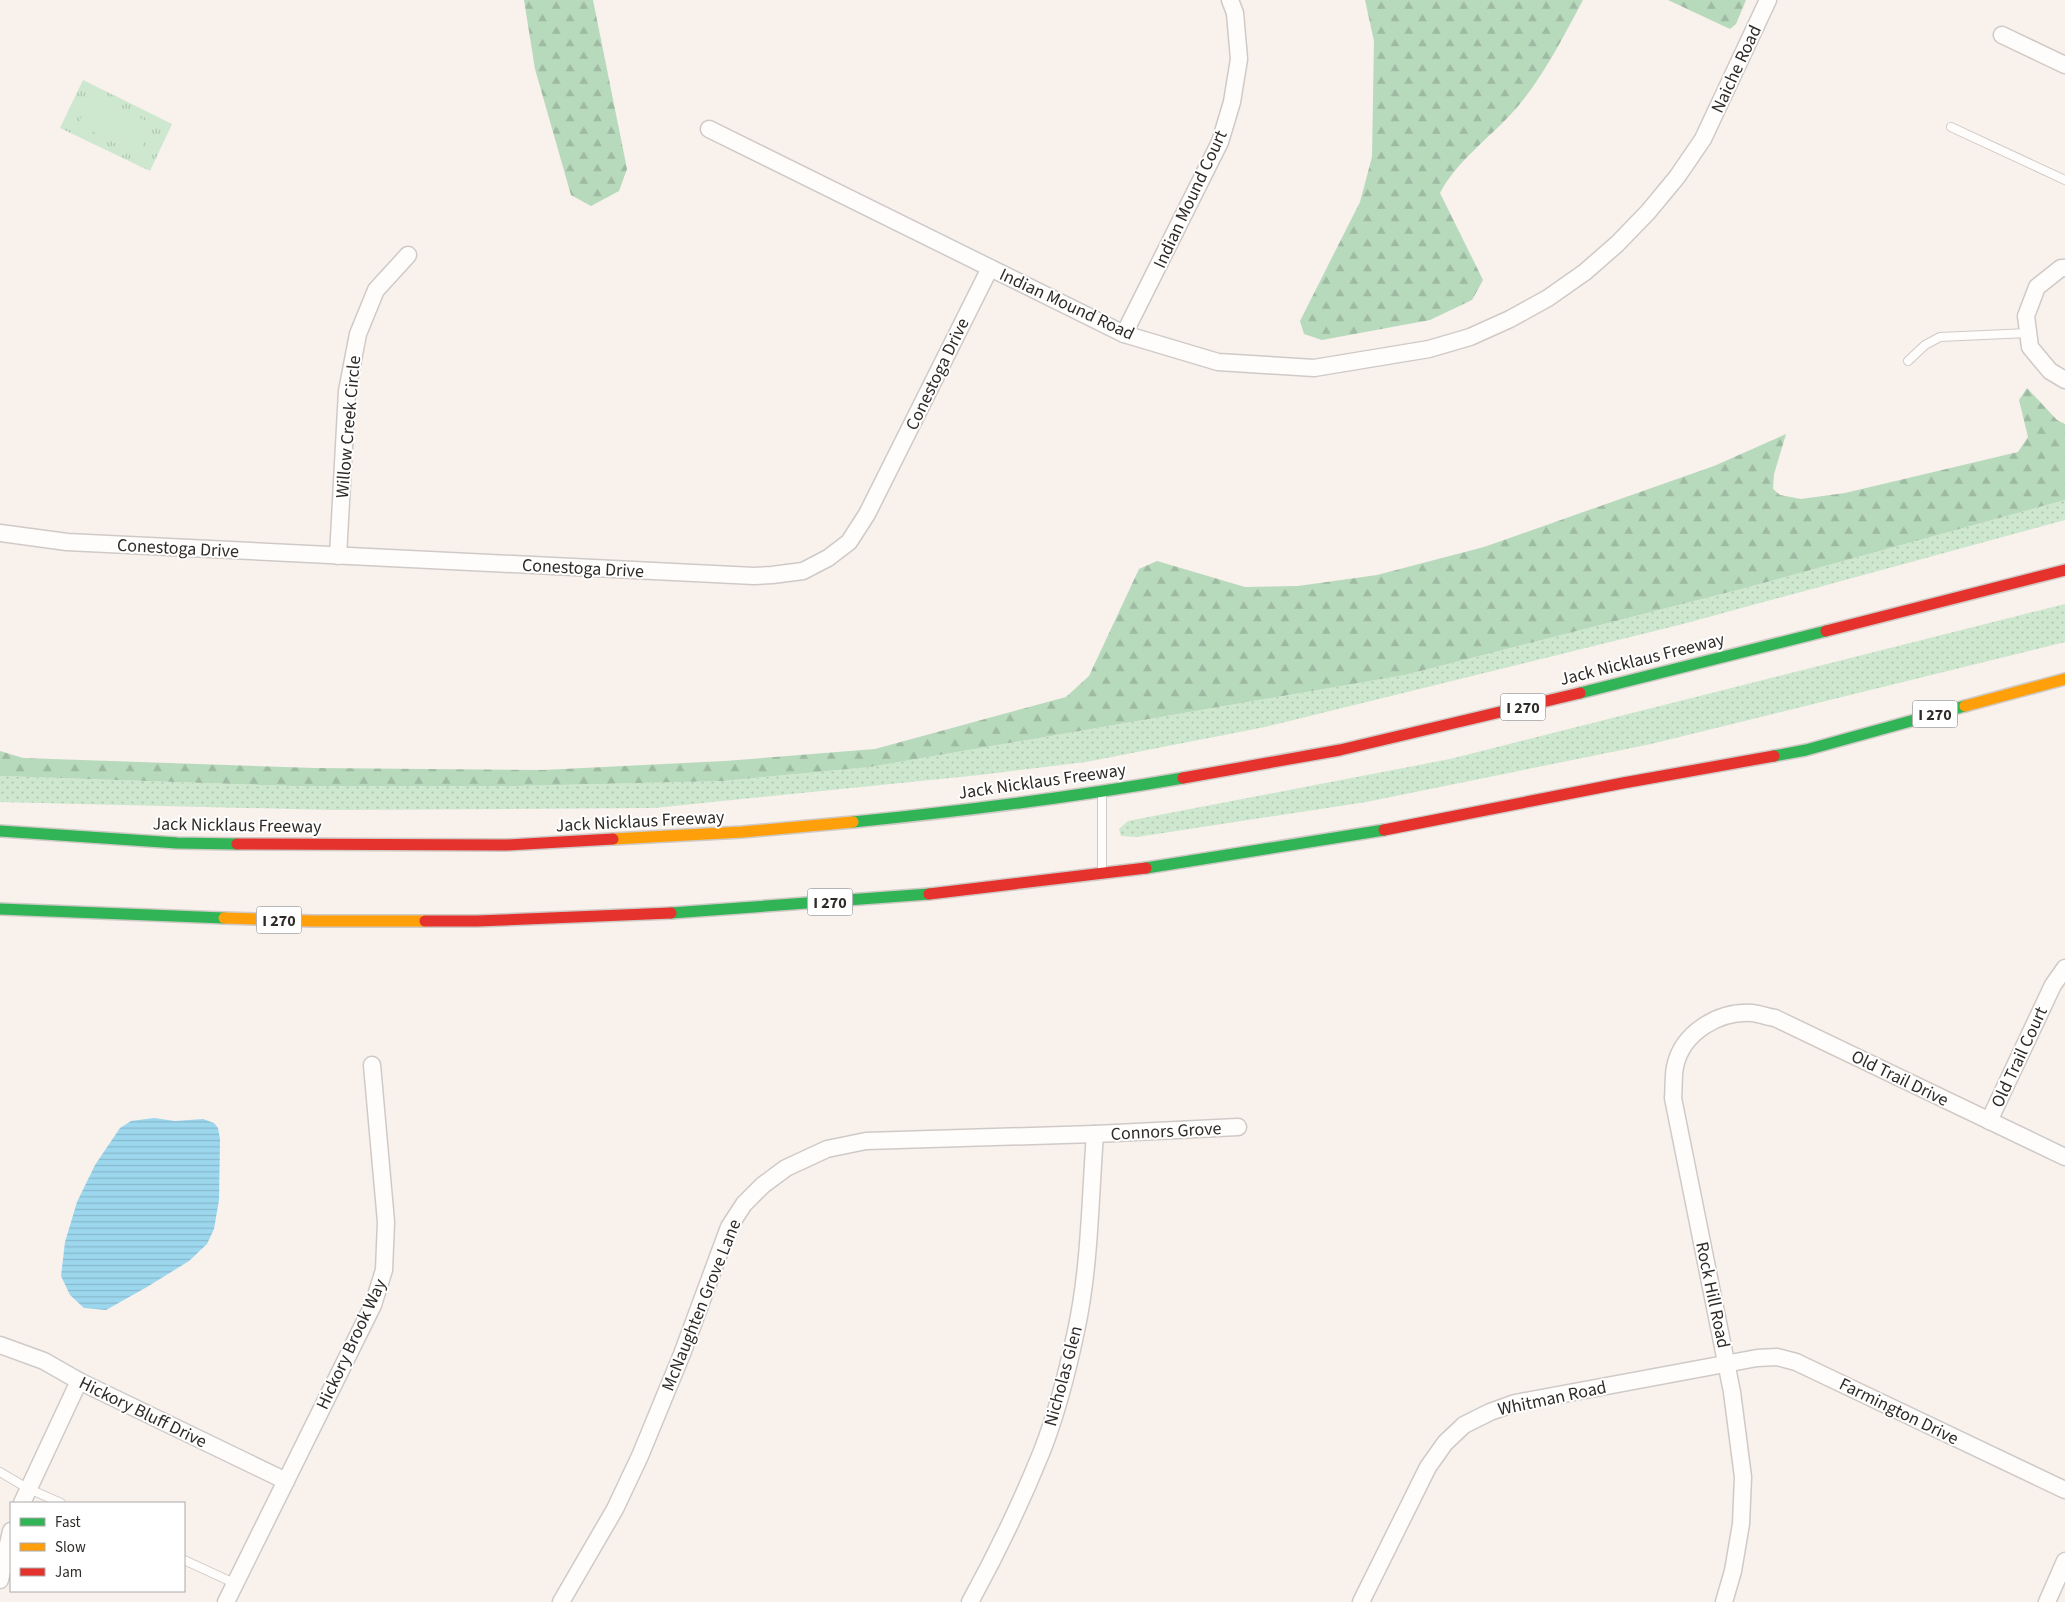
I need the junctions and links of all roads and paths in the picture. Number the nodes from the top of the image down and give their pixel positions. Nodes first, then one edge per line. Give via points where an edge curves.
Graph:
1 (1230, 0) edge
2 (1768, 0) edge
3 (2002, 35) dead end
4 (2065, 65) edge
5 (1951, 127) dead end
6 (709, 129) dead end
7 (1703, 139) joint
8 (2065, 180) edge
9 (408, 255) dead end
10 (990, 268) junction
11 (2065, 268) edge
12 (2028, 333) junction
13 (1124, 334) junction
14 (1908, 361) dead end
15 (2065, 380) edge
16 (0, 533) edge
17 (338, 556) junction
18 (2020, 570) dead end
19 (2065, 570) edge
20 (1939, 601) junction
21 (2065, 678) edge
22 (1969, 717) dead end
23 (1806, 750) junction
24 (1102, 792) junction
25 (0, 831) edge
26 (1102, 874) junction
27 (0, 909) edge
28 (2065, 968) edge
29 (1730, 1015) joint
30 (372, 1065) dead end
31 (1989, 1121) junction
32 (1238, 1127) dead end
33 (1095, 1134) junction
34 (2065, 1158) edge
35 (0, 1345) edge
36 (1727, 1362) junction
37 (79, 1381) junction
38 (0, 1472) edge
39 (286, 1481) junction
40 (2065, 1490) edge
41 (24, 1496) edge
42 (56, 1502) edge
43 (10, 1535) edge
44 (185, 1560) edge
45 (2065, 1561) edge
46 (0, 1580) edge
47 (234, 1583) junction
48 (226, 1602) edge
49 (562, 1602) edge
50 (970, 1602) edge
51 (1361, 1602) edge
52 (1724, 1602) edge
53 (2047, 1602) edge

1 - 13 street, Indian Mound Court via 1235,12 1239,59 1232,102 1220,142
2 - 7 street, Naiche Road
3 - 4 street
5 - 8 lane
6 - 10 street, Indian Mound Road
7 - 13 street, Indian Mound Road via 1648,212 1591,266 1548,298 1510,319 1430,350 1314,368 1218,362
9 - 17 street, Willow Creek Circle via 376,290 358,334 348,391
10 - 13 street, Indian Mound Road
10 - 17 street, Conestoga Drive via 867,514 849,542 803,571 754,576
11 - 12 street via 2037,287 2026,316
12 - 14 lane via 1940,337 1925,345
12 - 15 street via 2030,347 2050,371
16 - 17 street, Conestoga Drive via 67,542
18 - 20 highway
19 - 20 highway, Jack Nicklaus Freeway / I 270
20 - 24 highway, Jack Nicklaus Freeway / I 270 via 1340,750
21 - 23 highway, I 270
22 - 23 highway
23 - 26 highway, I 270 via 1354,836
24 - 25 highway, Jack Nicklaus Freeway / I 270 via 832,825 556,843 187,843
24 - 26 lane
26 - 27 highway, I 270 via 886,897 636,916 486,921 310,921
28 - 31 street, Old Trail Court via 2052,985
29 - 31 street, Old Trail Drive via 1752,1013 1775,1018
29 - 36 street, Rock Hill Road via 1711,1021 1682,1050 1676,1066 1674,1090
30 - 39 street, Hickory Brook Way via 386,1222 384,1270 373,1304
31 - 34 street, Old Trail Drive
32 - 33 street, Connors Grove
33 - 49 street, McNaughten Grove Lane via 866,1141 827,1149 786,1168 763,1186 744,1204 729,1227 640,1456 615,1509
33 - 50 street, Nicholas Glen via 1086,1265 1076,1330 1059,1396 1043,1450 997,1553
35 - 37 street, Hickory Bluff Drive via 44,1361
36 - 40 street, Farmington Drive via 1777,1357 1796,1362
36 - 51 street, Whitman Road via 1515,1403 1464,1424 1428,1467
36 - 52 street, Rock Hill Road via 1743,1477 1735,1561
37 - 39 street, Hickory Bluff Drive
37 - 41 street
38 - 41 lane
39 - 47 street, Hickory Brook Way
41 - 42 lane
43 - 46 street
44 - 47 lane
45 - 53 street
47 - 48 street, Hickory Brook Way

